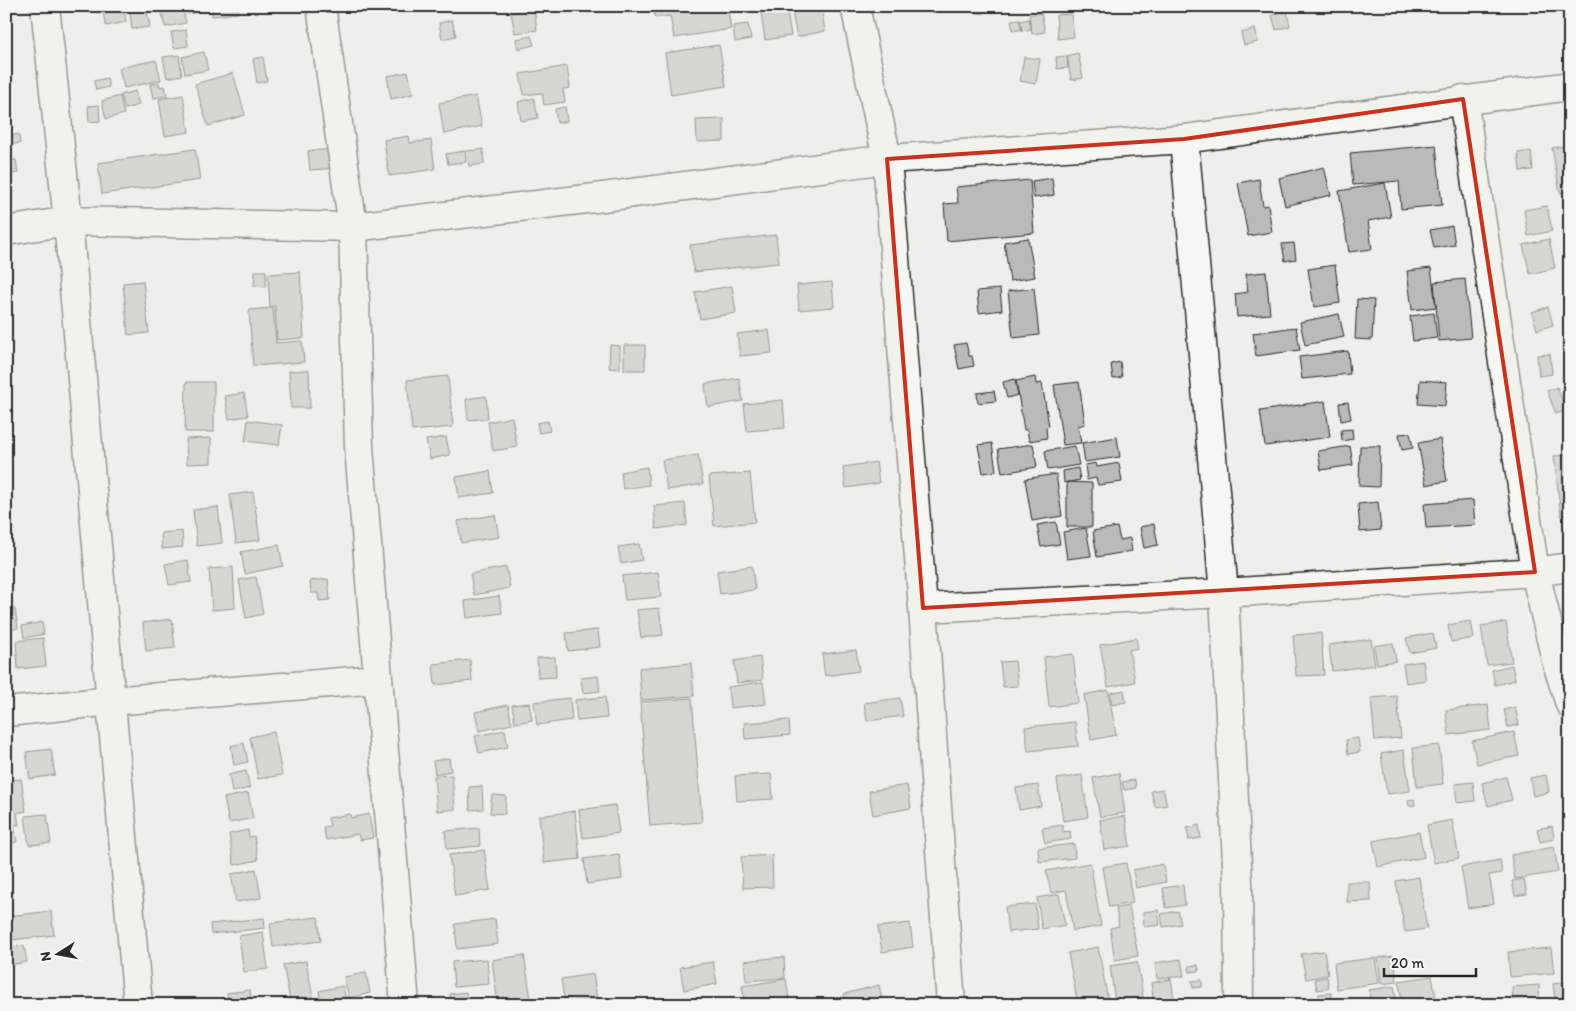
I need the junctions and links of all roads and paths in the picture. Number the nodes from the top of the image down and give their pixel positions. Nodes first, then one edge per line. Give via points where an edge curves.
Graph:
1 (45, 6) edge
2 (321, 6) edge
3 (856, 6) edge
4 (1570, 86) edge
5 (1463, 99) junction
6 (1184, 139) junction
7 (887, 159) junction
8 (68, 222) junction
9 (354, 227) junction
10 (6, 231) edge
11 (1570, 566) edge
12 (1535, 572) junction
13 (1224, 593) junction
14 (923, 608) junction
15 (378, 679) junction
16 (111, 701) junction
17 (1570, 704) edge
18 (6, 712) edge
19 (138, 1005) edge
20 (405, 1005) edge
21 (951, 1005) edge
22 (1238, 1005) edge

1 - 8 street
2 - 9 street
3 - 7 street
4 - 5 street
5 - 6 street
5 - 12 street
6 - 7 street
6 - 13 street
7 - 9 street
7 - 14 street
8 - 9 street
8 - 10 street
8 - 16 street
9 - 15 street via 359,447
11 - 12 street
12 - 13 street
12 - 17 street
13 - 14 street
13 - 22 street via 1238,884
14 - 21 street
15 - 16 street
15 - 20 street
16 - 18 street
16 - 19 street

